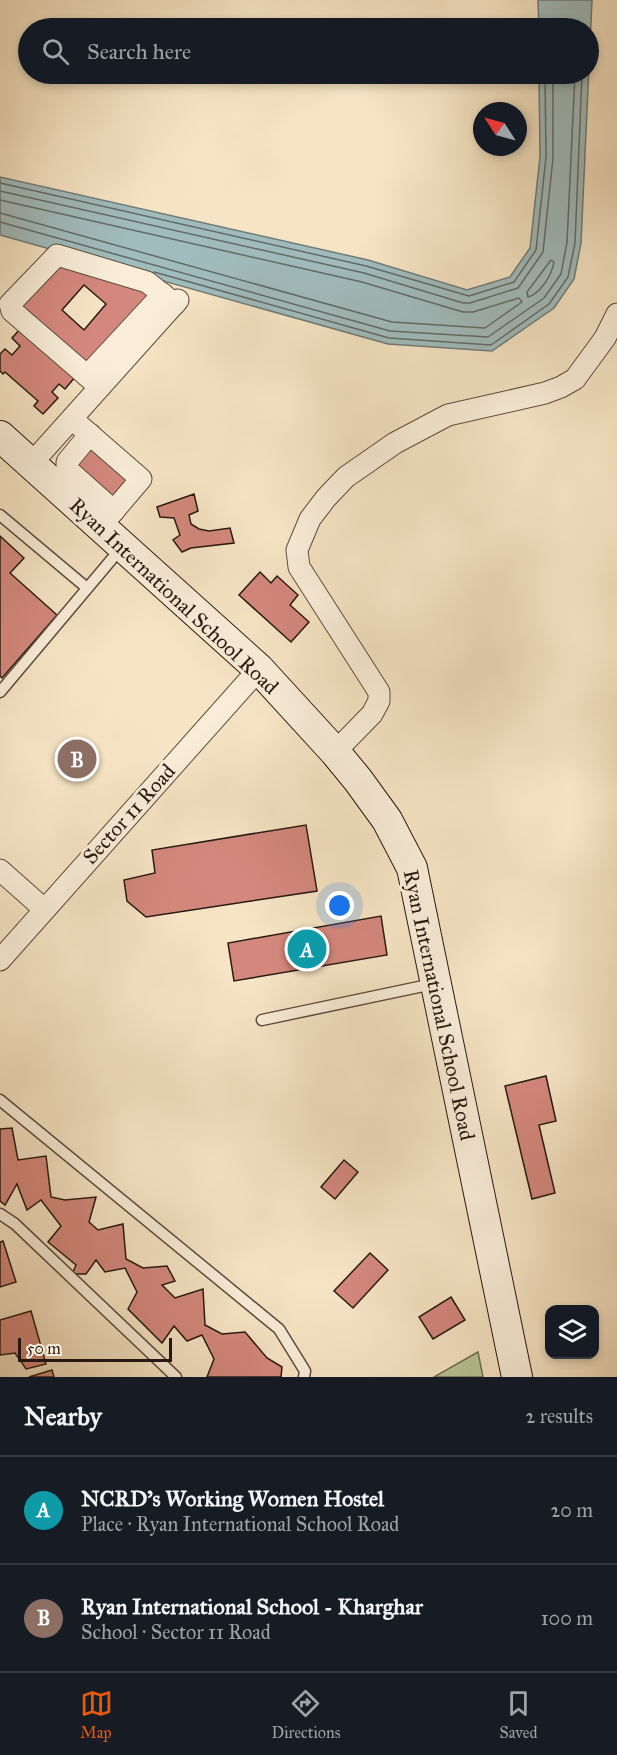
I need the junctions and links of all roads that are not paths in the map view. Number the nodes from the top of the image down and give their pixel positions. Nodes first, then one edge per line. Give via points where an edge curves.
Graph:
1 (617, 314) edge
2 (94, 381) junction
3 (72, 419) junction
4 (90, 434) junction
5 (13, 451) edge
6 (0, 515) edge
7 (107, 519) junction
8 (122, 547) junction
9 (87, 588) junction
10 (259, 669) junction
11 (0, 692) edge
12 (335, 752) junction
13 (0, 870) edge
14 (44, 909) junction
15 (0, 960) edge
16 (436, 984) junction
17 (262, 1020) dead end
18 (0, 1100) edge
19 (0, 1214) edge
20 (176, 1377) edge
21 (304, 1377) edge
22 (517, 1377) edge

1 - 12 street via 575,379 545,393 439,419 346,477 310,519 297,550 299,567 379,692 379,702 372,714
2 - 2 street via 172,300 140,278 60,255 53,257 10,308
2 - 3 street
3 - 4 street
3 - 5 street
4 - 7 street via 67,462 67,469
4 - 7 street via 141,479
5 - 7 street, Ryan International School Road
6 - 9 lane
7 - 8 street, Ryan International School Road
8 - 9 lane
8 - 10 street, Ryan International School Road
9 - 11 lane
10 - 12 street, Ryan International School Road
10 - 14 street, Sector 11 Road
12 - 16 street, Ryan International School Road via 387,820 412,868
13 - 14 street
14 - 15 street, Sector 11 Road
16 - 17 lane
16 - 22 street, Ryan International School Road
18 - 21 lane via 279,1329 305,1371
19 - 20 lane

